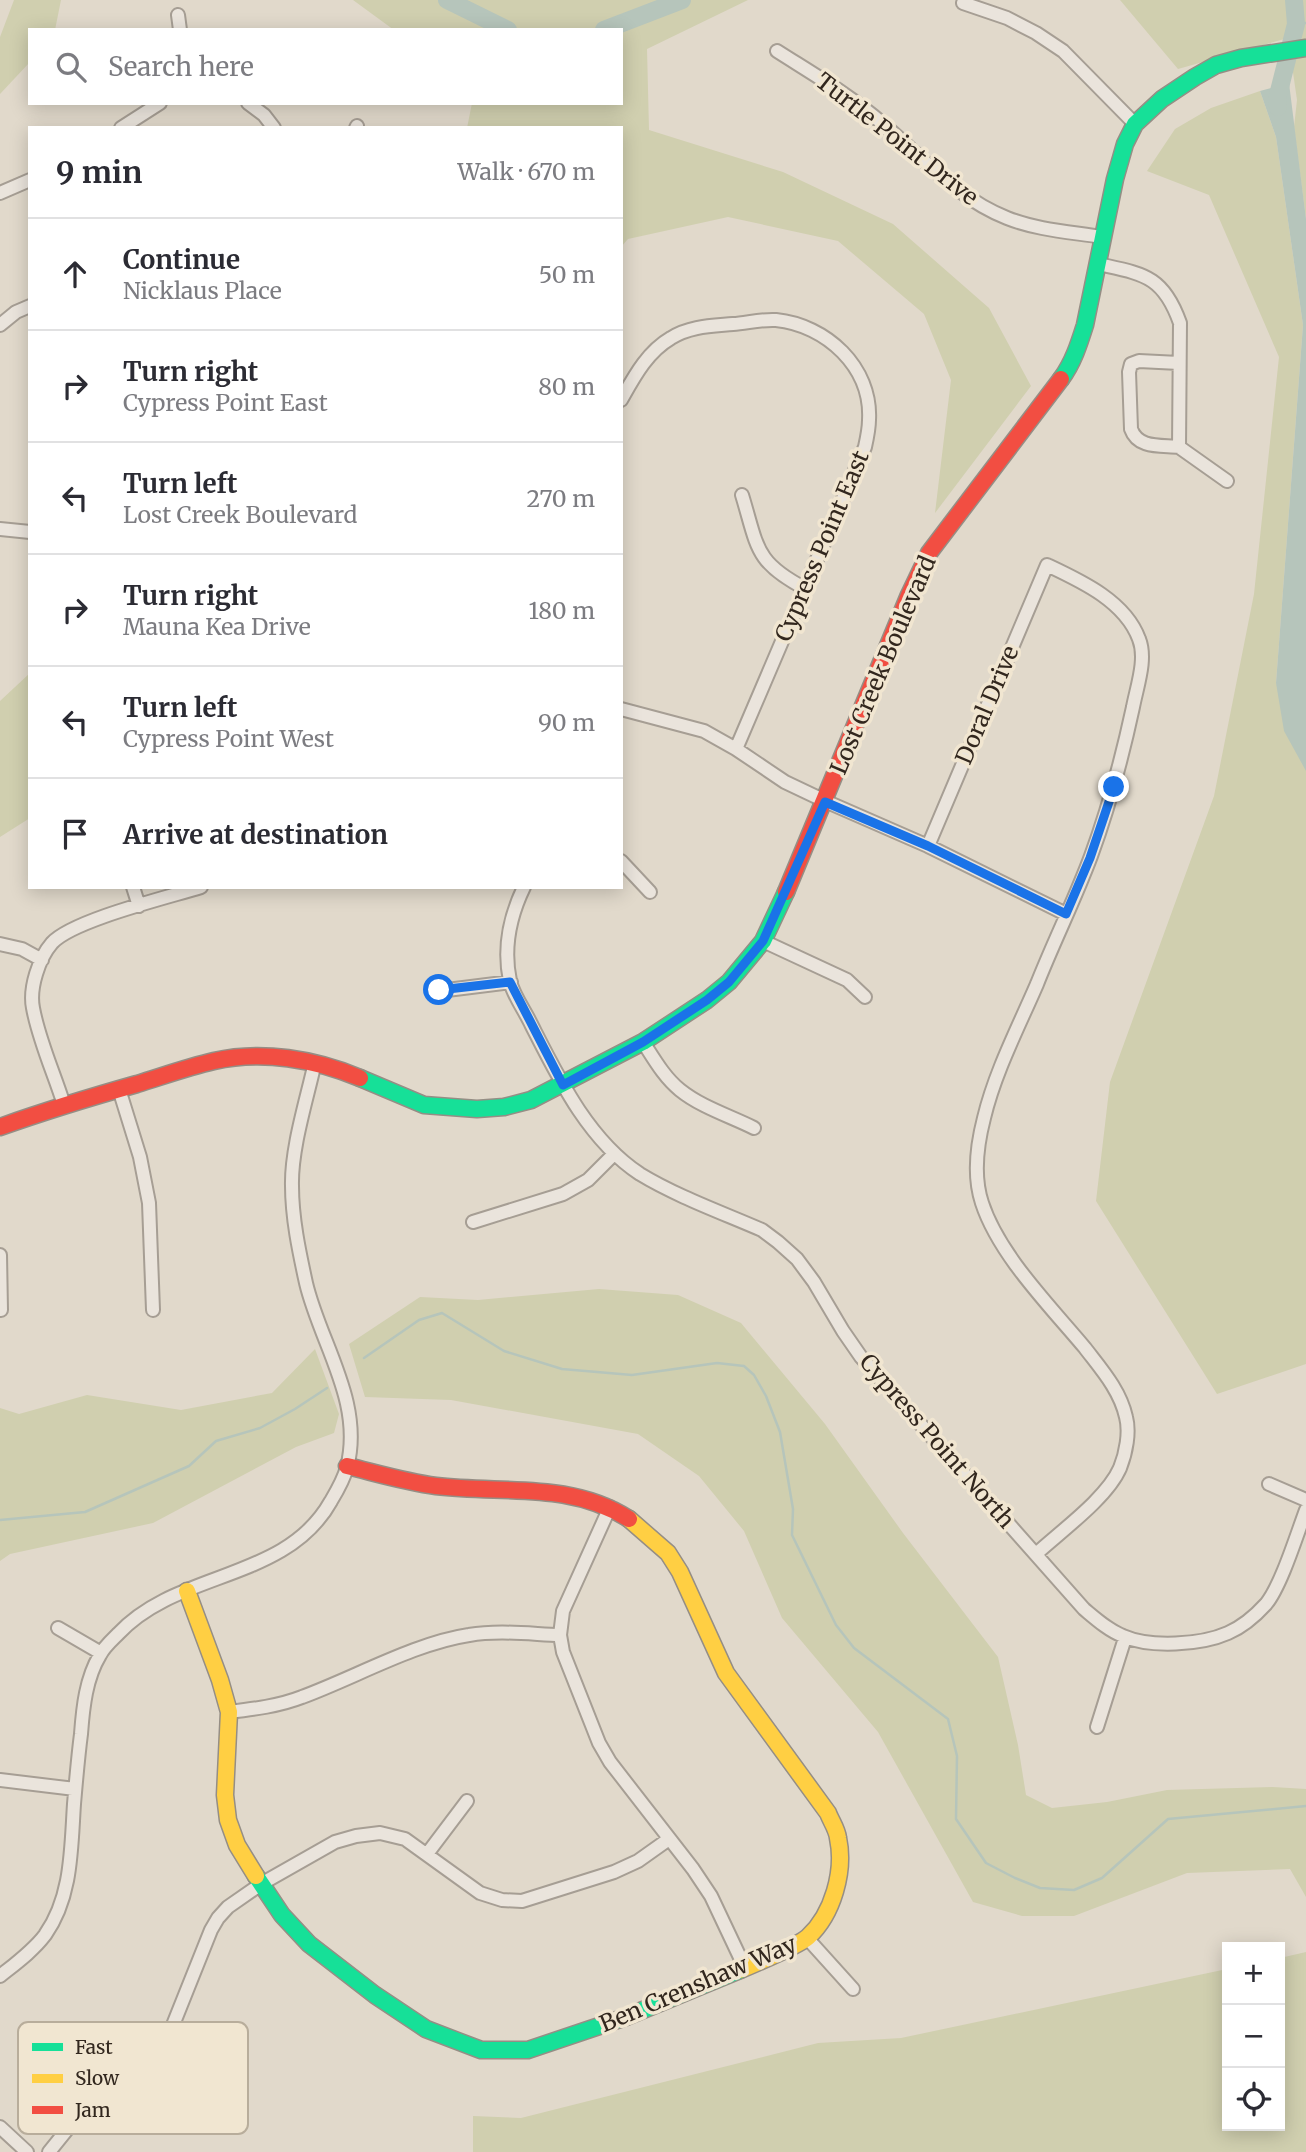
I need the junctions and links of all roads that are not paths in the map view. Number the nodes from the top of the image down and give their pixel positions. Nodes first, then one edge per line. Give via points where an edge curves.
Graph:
1 (963, 3) dead end
2 (178, 15) dead end
3 (180, 28) edge
4 (1306, 48) edge
5 (777, 51) dead end
6 (157, 105) edge
7 (251, 105) edge
8 (1135, 124) junction
9 (124, 126) edge
10 (273, 126) edge
11 (28, 181) edge
12 (0, 193) edge
13 (1102, 237) junction
14 (1098, 264) junction
15 (28, 307) edge
16 (0, 325) edge
17 (1180, 363) junction
18 (623, 397) edge
19 (1179, 447) junction
20 (1227, 481) dead end
21 (742, 495) dead end
22 (0, 530) edge
23 (28, 532) edge
24 (806, 589) junction
25 (623, 710) edge
26 (736, 749) junction
27 (825, 802) junction
28 (928, 846) junction
29 (623, 863) edge
30 (134, 889) edge
31 (194, 889) edge
32 (523, 889) edge
33 (650, 892) dead end
34 (139, 906) junction
35 (1066, 914) junction
36 (763, 941) junction
37 (0, 944) edge
38 (43, 960) junction
39 (510, 982) junction
40 (439, 990) dead end
41 (865, 997) dead end
42 (643, 1042) junction
43 (315, 1062) junction
44 (563, 1085) junction
45 (120, 1089) junction
46 (64, 1105) junction
47 (0, 1127) edge
48 (754, 1128) dead end
49 (614, 1154) junction
50 (473, 1222) dead end
51 (0, 1255) edge
52 (1, 1310) edge
53 (153, 1310) dead end
54 (347, 1466) junction
55 (1269, 1484) dead end
56 (1306, 1500) edge
57 (610, 1507) junction
58 (1306, 1510) edge
59 (1036, 1554) junction
60 (187, 1591) junction
61 (58, 1628) dead end
62 (560, 1635) junction
63 (1125, 1637) junction
64 (101, 1653) junction
65 (229, 1712) junction
66 (1097, 1727) dead end
67 (0, 1780) edge
68 (75, 1788) junction
69 (467, 1801) dead end
70 (669, 1839) junction
71 (427, 1854) junction
72 (261, 1884) junction
73 (807, 1938) junction
74 (745, 1968) junction
75 (0, 1976) edge
76 (853, 1989) dead end
77 (174, 2022) edge
78 (0, 2127) edge
79 (63, 2134) edge
80 (27, 2152) edge
81 (48, 2152) edge

1 - 8 street via 1007,18 1063,51
2 - 3 street
4 - 8 street, Lost Creek Boulevard via 1221,64 1162,99
5 - 13 street, Turtle Point Drive via 882,122 981,206 1033,226
6 - 9 street
7 - 10 street
8 - 13 street, Lost Creek Boulevard via 1123,149
11 - 12 street
13 - 14 street, Lost Creek Boulevard
14 - 17 street via 1136,272 1166,293 1180,323
14 - 27 street, Lost Creek Boulevard via 1090,310 1068,371 929,553
15 - 16 street
17 - 19 street
17 - 19 street via 1139,361 1131,364 1129,372 1133,435 1147,444
18 - 24 street, Cypress Point East via 650,355 691,328 774,320 796,324 839,347 858,370 870,419 865,447
19 - 20 street
21 - 24 street via 758,550 783,577
22 - 23 street
24 - 26 street, Cypress Point East
25 - 26 street via 704,731
26 - 27 street
27 - 28 street
27 - 36 street, Lost Creek Boulevard
28 - 35 street
28 - 35 street, Doral Drive via 1047,565 1116,605 1132,623 1140,642 1141,667 1114,787
29 - 33 street
30 - 34 street
31 - 34 street
32 - 39 street via 509,928
34 - 38 street via 73,928 52,943
35 - 59 street via 991,1091 978,1147 977,1174 981,1201 1004,1249 1119,1396 1127,1419 1127,1441 1108,1488
36 - 41 street via 847,980
36 - 42 street, Lost Creek Boulevard via 729,982
37 - 38 street
38 - 46 street via 34,981 32,1006
39 - 40 street
39 - 44 street
42 - 44 street, Lost Creek Boulevard
42 - 48 street via 680,1090
43 - 44 street, Lost Creek Boulevard via 424,1105 455,1109 504,1107
43 - 45 street, Lost Creek Boulevard via 241,1057
43 - 54 street via 292,1184 307,1284 350,1416
44 - 49 street, Cypress Point North
45 - 46 street, Lost Creek Boulevard
45 - 53 street via 149,1203
46 - 47 street, Lost Creek Boulevard
49 - 50 street via 588,1180 563,1194
49 - 59 street, Cypress Point North via 663,1186 762,1230 797,1259 861,1356
51 - 52 street
54 - 57 street, Ben Crenshaw Way via 435,1486 544,1492
54 - 60 street via 324,1513 288,1548
55 - 56 street
57 - 62 street via 562,1611
57 - 73 street, Ben Crenshaw Way via 668,1553 726,1673 828,1813 841,1858 829,1909
58 - 63 street, Cypress Point North via 1279,1579 1267,1602 1250,1619 1230,1633 1188,1642 1159,1644
59 - 63 street, Cypress Point North via 1084,1609
60 - 64 street via 129,1622
60 - 65 street, Ben Crenshaw Way
61 - 64 street
62 - 65 street via 469,1634 431,1644 300,1698
62 - 70 street via 599,1742
63 - 66 street
64 - 68 street via 84,1702
65 - 72 street, Ben Crenshaw Way via 228,1820
67 - 68 street
68 - 75 street via 70,1866 57,1913 44,1936
69 - 71 street
70 - 71 street via 614,1872 522,1900 480,1893
70 - 74 street via 711,1896
71 - 72 street via 405,1839 380,1833 356,1836 335,1842
72 - 74 street, Ben Crenshaw Way via 309,1944 375,1995 426,2029 481,2050 528,2050 626,2017
72 - 77 street via 218,1918
73 - 74 street, Ben Crenshaw Way
73 - 76 street
78 - 80 street
79 - 81 street

